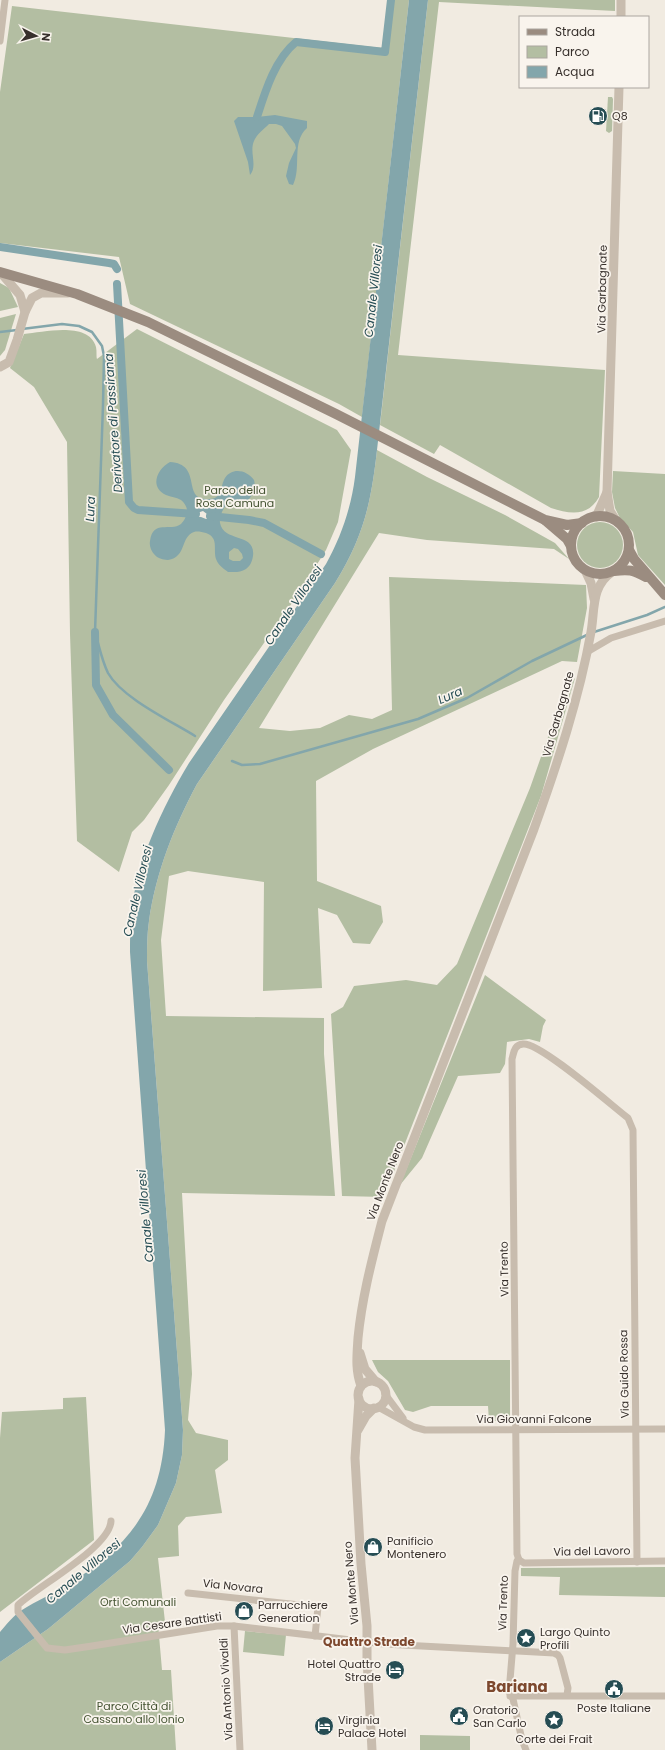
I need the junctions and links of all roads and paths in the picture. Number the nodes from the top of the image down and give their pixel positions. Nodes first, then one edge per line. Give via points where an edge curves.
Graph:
1 (5, 0) edge
2 (621, 0) edge
3 (620, 16) edge
4 (0, 41) edge
5 (619, 88) edge
6 (1, 272) edge
7 (77, 294) junction
8 (25, 312) junction
9 (0, 367) edge
10 (607, 492) junction
11 (596, 517) junction
12 (544, 520) junction
13 (617, 522) junction
14 (582, 523) junction
15 (571, 546) junction
16 (628, 550) junction
17 (585, 570) junction
18 (612, 572) junction
19 (654, 582) junction
20 (663, 593) edge
21 (594, 604) junction
22 (665, 621) edge
23 (587, 652) junction
24 (456, 1030) joint
25 (633, 1186) joint
26 (358, 1346) junction
27 (376, 1382) junction
28 (361, 1386) junction
29 (385, 1394) junction
30 (359, 1399) junction
31 (376, 1408) junction
32 (406, 1421) junction
33 (665, 1429) edge
34 (636, 1430) junction
35 (517, 1431) junction
36 (356, 1438) junction
37 (111, 1521) dead end
38 (519, 1560) junction
39 (665, 1561) edge
40 (637, 1562) junction
41 (188, 1593) dead end
42 (234, 1626) junction
43 (315, 1636) junction
44 (367, 1642) junction
45 (511, 1651) junction
46 (510, 1696) junction
47 (567, 1696) junction
48 (665, 1696) edge
49 (240, 1750) edge
50 (372, 1750) edge
51 (526, 1750) edge

1 - 4 street
2 - 3 street
5 - 10 street, Via Garbagnate
6 - 7 main road
6 - 8 street via 20,295
7 - 8 street via 41,293 32,298
7 - 12 main road via 148,322
8 - 9 street via 9,362
10 - 11 street, Via Garbagnate
10 - 13 street, Via Garbagnate via 610,511
11 - 13 main road via 603,516
11 - 14 main road
12 - 14 main road via 567,525
12 - 15 main road
13 - 16 main road via 627,534
14 - 15 main road via 572,538
15 - 17 main road via 576,560
16 - 18 main road via 623,563
16 - 19 main road
17 - 18 main road via 598,574
17 - 21 street, Via Garbagnate via 591,583
18 - 19 main road via 627,569
18 - 21 street, Via Garbagnate via 599,584
19 - 20 main road
21 - 23 street, Via Garbagnate
22 - 23 street via 611,638
23 - 24 street, Via Garbagnate via 563,742 534,829
24 - 26 street, Via Monte Nero via 382,1221 366,1282
25 - 34 street, Via Guido Rossa
25 - 35 street, Via Trento via 633,1130 628,1118 547,1054 530,1044 517,1046 512,1059
26 - 27 street, Via Monte Nero via 362,1363
26 - 28 street, Via Monte Nero via 356,1364
27 - 28 street via 368,1382
27 - 29 street via 382,1386
28 - 30 street
29 - 31 street via 384,1402
29 - 32 street, Via Giovanni Falcone
30 - 31 street via 365,1407
30 - 36 street, Via Monte Nero
31 - 32 street, Via Giovanni Falcone
31 - 36 street, Via Monte Nero via 366,1416
32 - 35 street, Via Giovanni Falcone via 425,1430
33 - 34 street, Via Giovanni Falcone
34 - 35 street, Via Giovanni Falcone
34 - 40 street, Via Guido Rossa
35 - 38 street, Via Trento
36 - 44 street, Via Monte Nero via 358,1525
37 - 42 street, Via Cesare Battisti via 107,1534 20,1604 18,1612 42,1644 50,1649 65,1650 202,1628
38 - 40 street, Via del Lavoro via 524,1563
38 - 45 street, Via Trento via 515,1571
39 - 40 street, Via del Lavoro
41 - 43 street, Via Novara via 318,1607
42 - 43 street, Via Cesare Battisti
42 - 49 street, Via Antonio Vivaldi
43 - 44 street, Via Cesare Battisti
44 - 45 street, Via Cesare Battisti
44 - 50 street, Via Monte Nero
45 - 46 street, Via Trento
45 - 47 street, Via Cesare Battisti via 558,1655 567,1685
46 - 47 street
46 - 51 street, Via Trento via 513,1699
47 - 48 street

